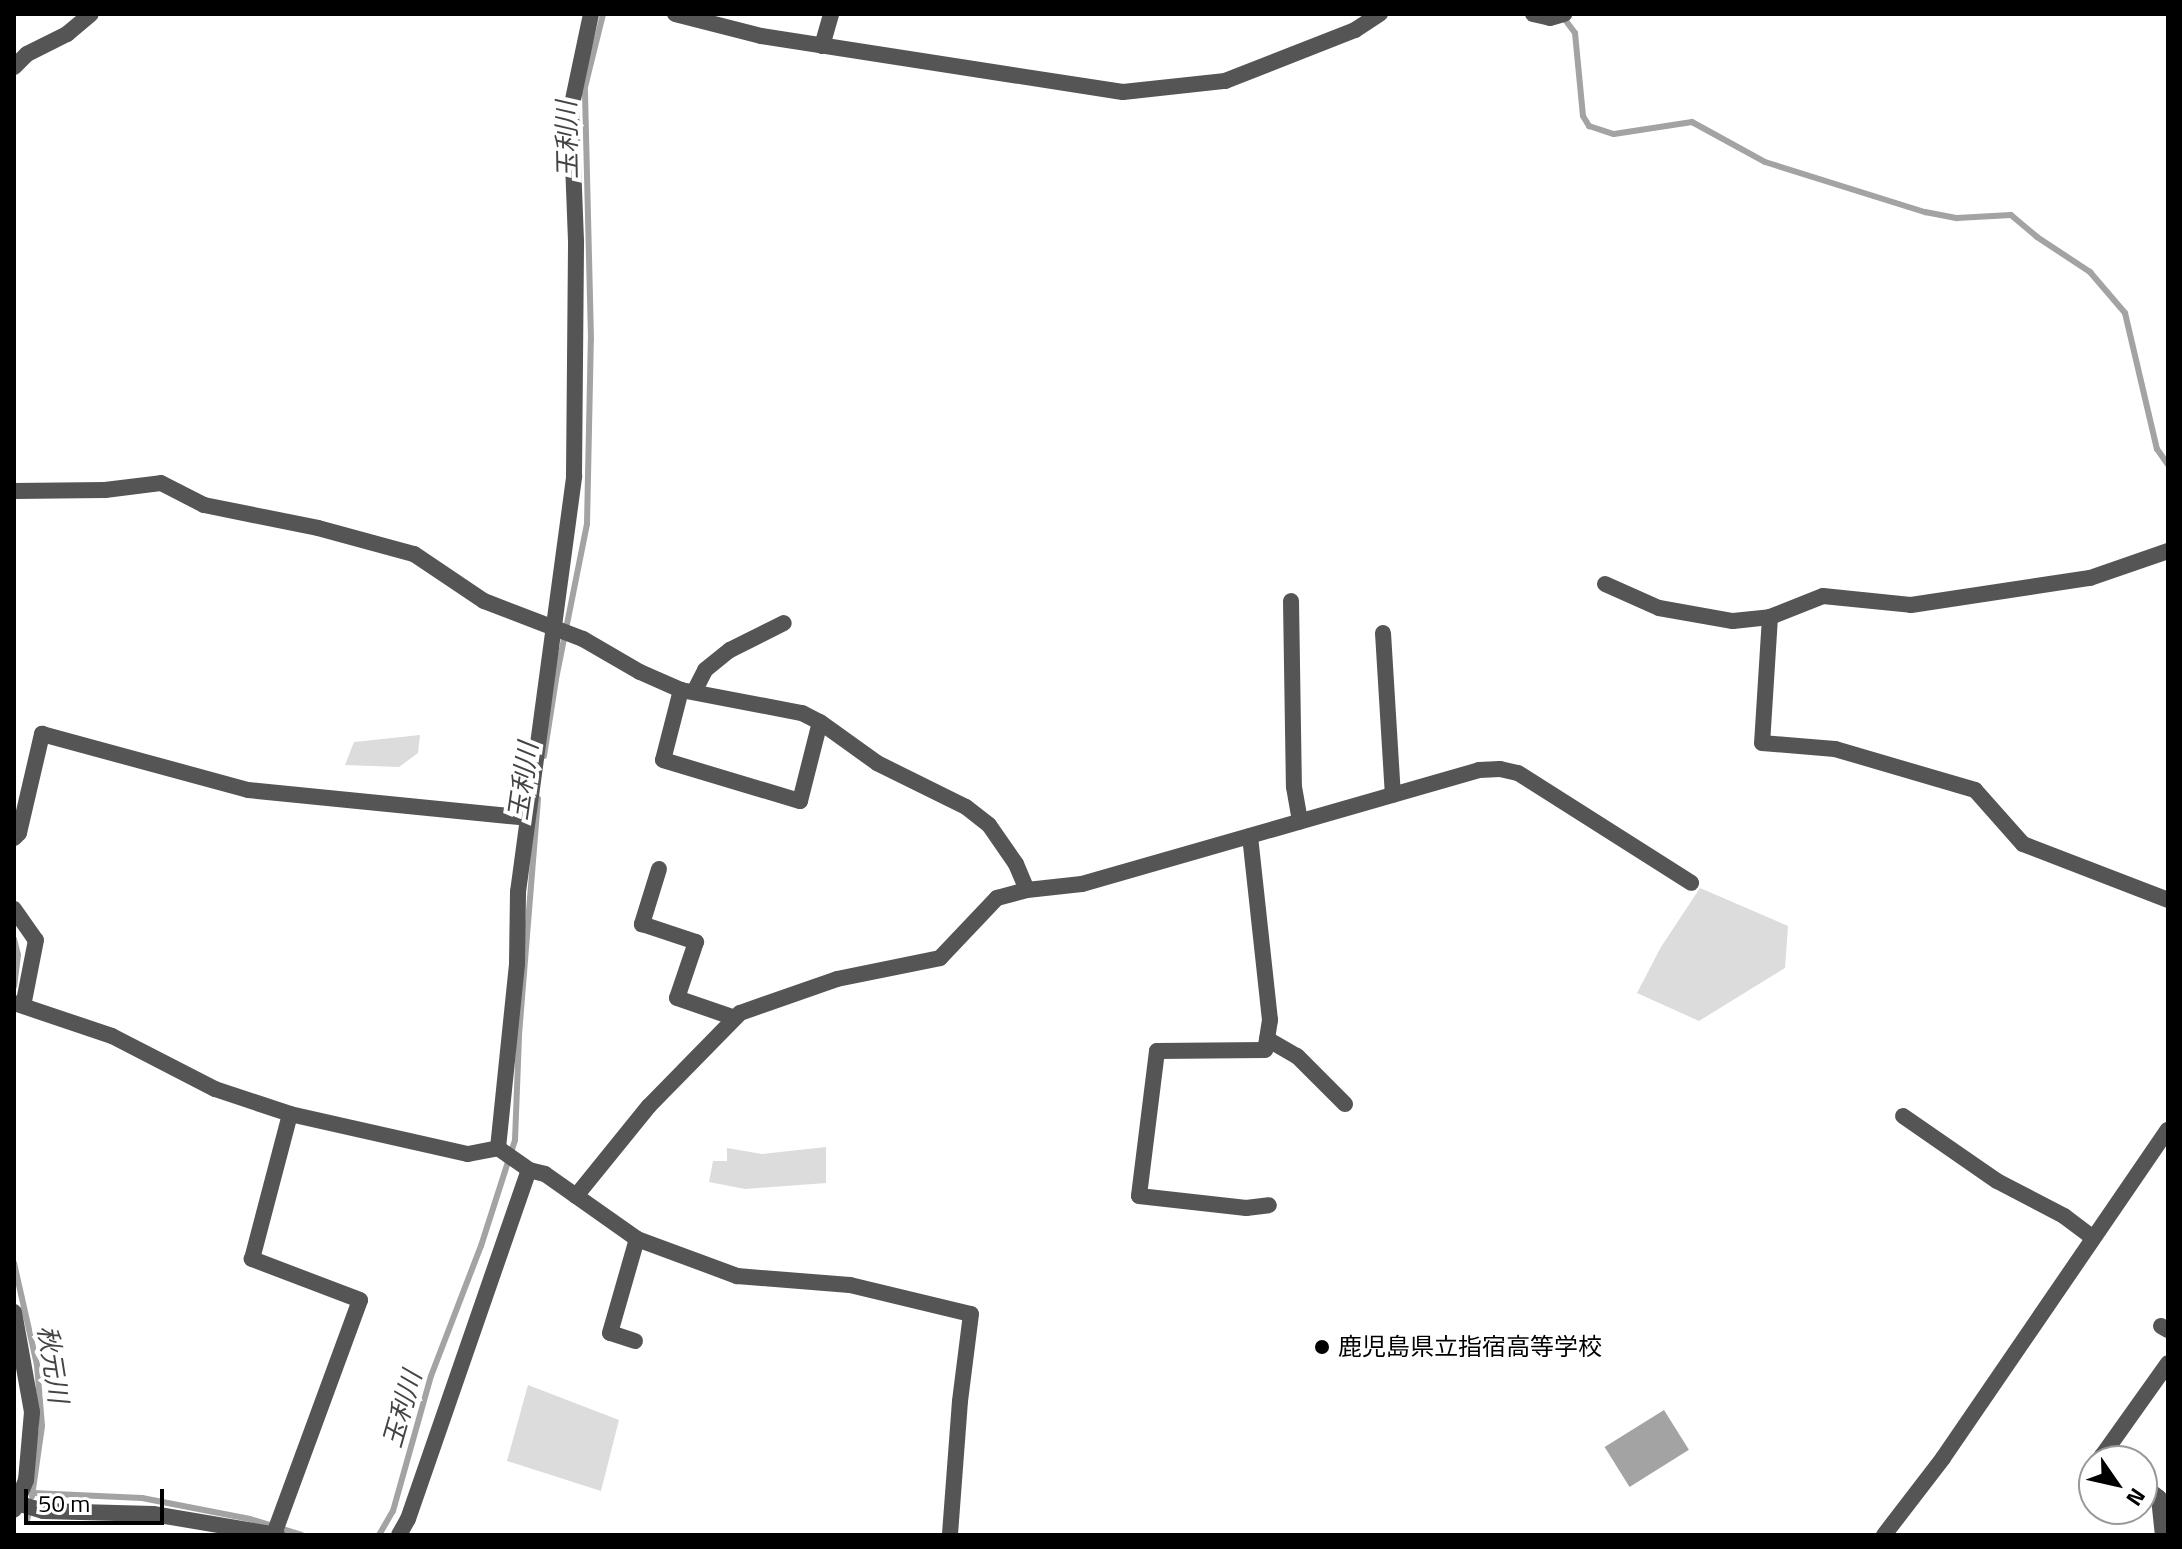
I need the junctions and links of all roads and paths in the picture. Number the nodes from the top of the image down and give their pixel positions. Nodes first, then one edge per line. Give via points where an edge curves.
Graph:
1 (91, 14) edge
2 (591, 14) edge
3 (675, 14) edge
4 (831, 14) edge
5 (1380, 14) edge
6 (822, 46) junction
7 (14, 67) edge
8 (14, 491) edge
9 (2168, 551) edge
10 (1605, 584) dead end
11 (1291, 601) dead end
12 (1770, 617) junction
13 (784, 623) dead end
14 (556, 631) junction
15 (1383, 633) dead end
16 (688, 690) junction
17 (820, 722) junction
18 (1393, 795) junction
19 (528, 818) junction
20 (1300, 821) junction
21 (1250, 836) junction
22 (14, 838) edge
23 (659, 869) dead end
24 (1691, 883) dead end
25 (1027, 890) junction
26 (2168, 900) edge
27 (14, 909) edge
28 (18, 1004) edge
29 (735, 1018) junction
30 (1267, 1039) junction
31 (1345, 1104) dead end
32 (290, 1114) junction
33 (1903, 1116) dead end
34 (2168, 1130) edge
35 (498, 1148) junction
36 (529, 1170) junction
37 (576, 1196) junction
38 (1269, 1205) dead end
39 (2093, 1238) junction
40 (637, 1239) junction
41 (14, 1312) edge
42 (635, 1341) dead end
43 (2168, 1363) edge
44 (2110, 1445) edge
45 (2158, 1497) edge
46 (17, 1506) edge
47 (276, 1531) edge
48 (399, 1535) edge
49 (950, 1535) edge
50 (1884, 1535) edge
51 (2163, 1535) edge

1 - 7 street
2 - 14 street via 571,109 574,476
3 - 6 street
4 - 6 street
5 - 6 street via 1355,30 1225,81 1123,92
8 - 14 street via 161,483 204,505 414,554 484,601
9 - 12 street via 2090,578 1911,605 1823,596
10 - 12 street via 1659,608 1698,616 1733,621
11 - 20 street via 1294,787
12 - 26 street via 1762,743 1835,749 1975,790 2023,844
13 - 16 street via 730,650
14 - 16 street
14 - 19 street via 543,688
15 - 18 street
16 - 17 street via 802,713
16 - 17 street via 663,760 800,801
17 - 25 street via 877,763 966,807 989,825
18 - 20 street
18 - 24 street via 1479,770 1518,773
19 - 22 street via 248,790 42,734
19 - 35 street
20 - 21 street
21 - 25 street via 1082,884
21 - 30 street via 1270,1020
23 - 29 street via 642,924 696,942 677,998
25 - 29 street via 997,898 940,958 837,979
27 - 28 street via 36,940
28 - 32 street via 112,1036 215,1089
29 - 37 street via 649,1106
30 - 31 street via 1297,1056
30 - 38 street via 1265,1050 1157,1051 1139,1196 1246,1208
32 - 35 street via 468,1154
32 - 47 street via 252,1259 360,1300
33 - 39 street
34 - 39 street
35 - 36 street
36 - 37 street via 545,1174
36 - 48 street
37 - 40 street
39 - 50 street
40 - 42 street via 610,1333
40 - 49 street via 754,1280 850,1285 971,1314
41 - 46 street via 32,1412 26,1480
43 - 44 street
45 - 51 street
46 - 47 street via 153,1514

